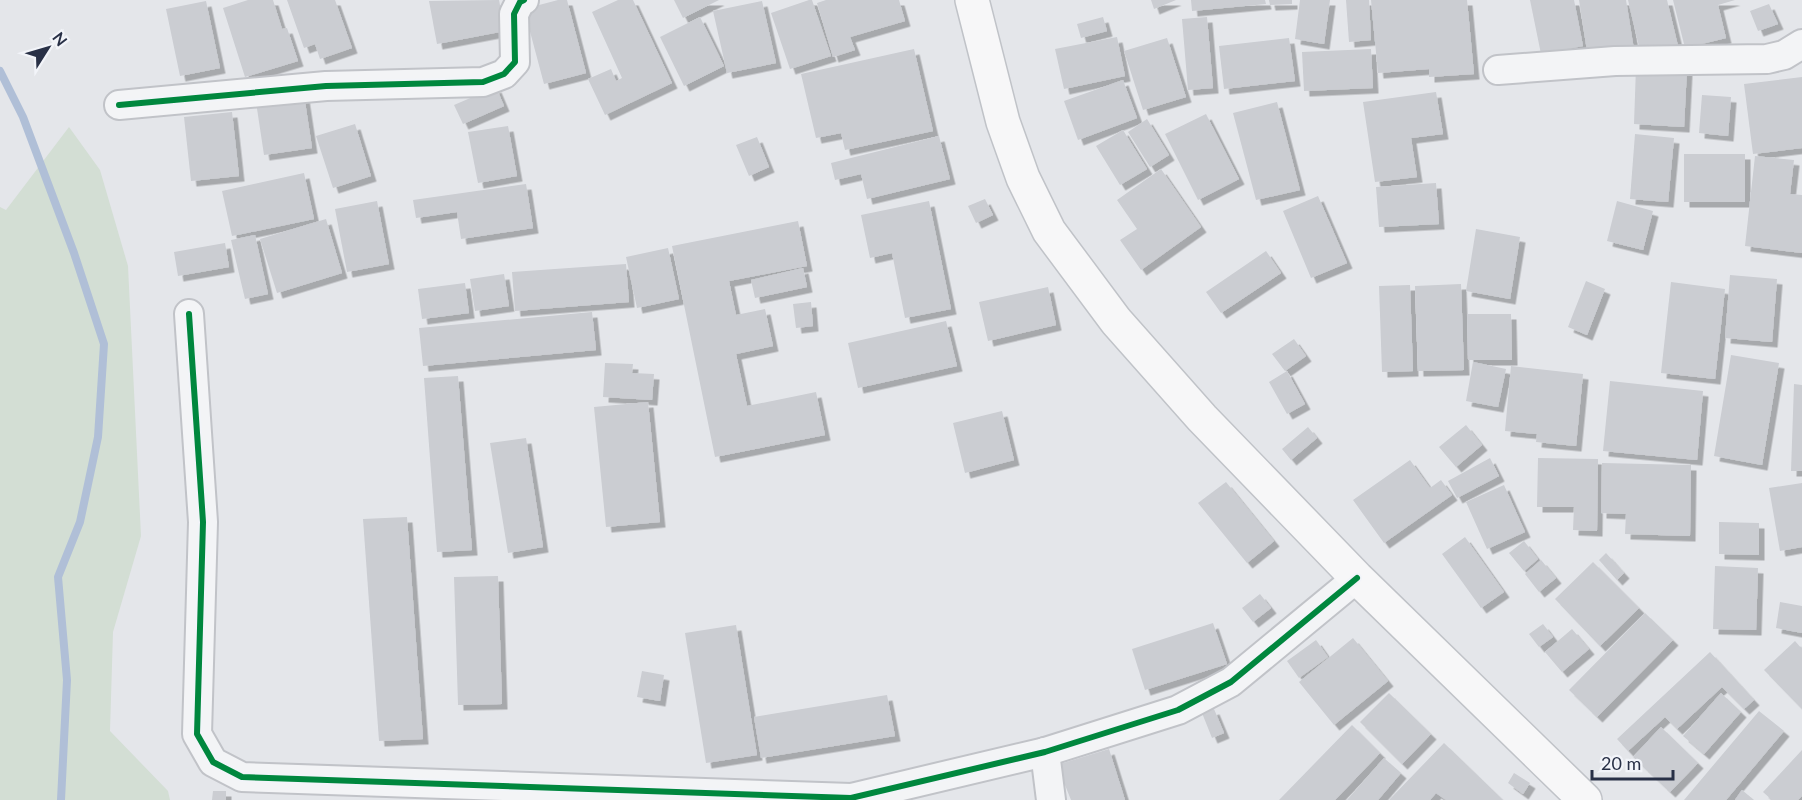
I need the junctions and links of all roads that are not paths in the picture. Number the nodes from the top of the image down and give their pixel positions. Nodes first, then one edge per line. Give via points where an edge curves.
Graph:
1 (524, 0) edge
2 (972, 0) edge
3 (1802, 44) edge
4 (1498, 70) dead end
5 (119, 105) dead end
6 (189, 314) dead end
7 (1358, 578) junction
8 (1045, 752) junction
9 (851, 799) edge
10 (1051, 800) edge
11 (1585, 800) edge

1 - 5 street via 514,14 515,62 504,74 483,82 326,86
2 - 7 main road via 1003,122 1023,178 1049,231 1116,321 1194,409
3 - 4 street via 1784,55 1767,59 1615,60
6 - 9 street via 202,522 197,734 213,762 242,777
7 - 8 street via 1232,682 1178,710
7 - 11 main road
8 - 9 street
8 - 10 street

